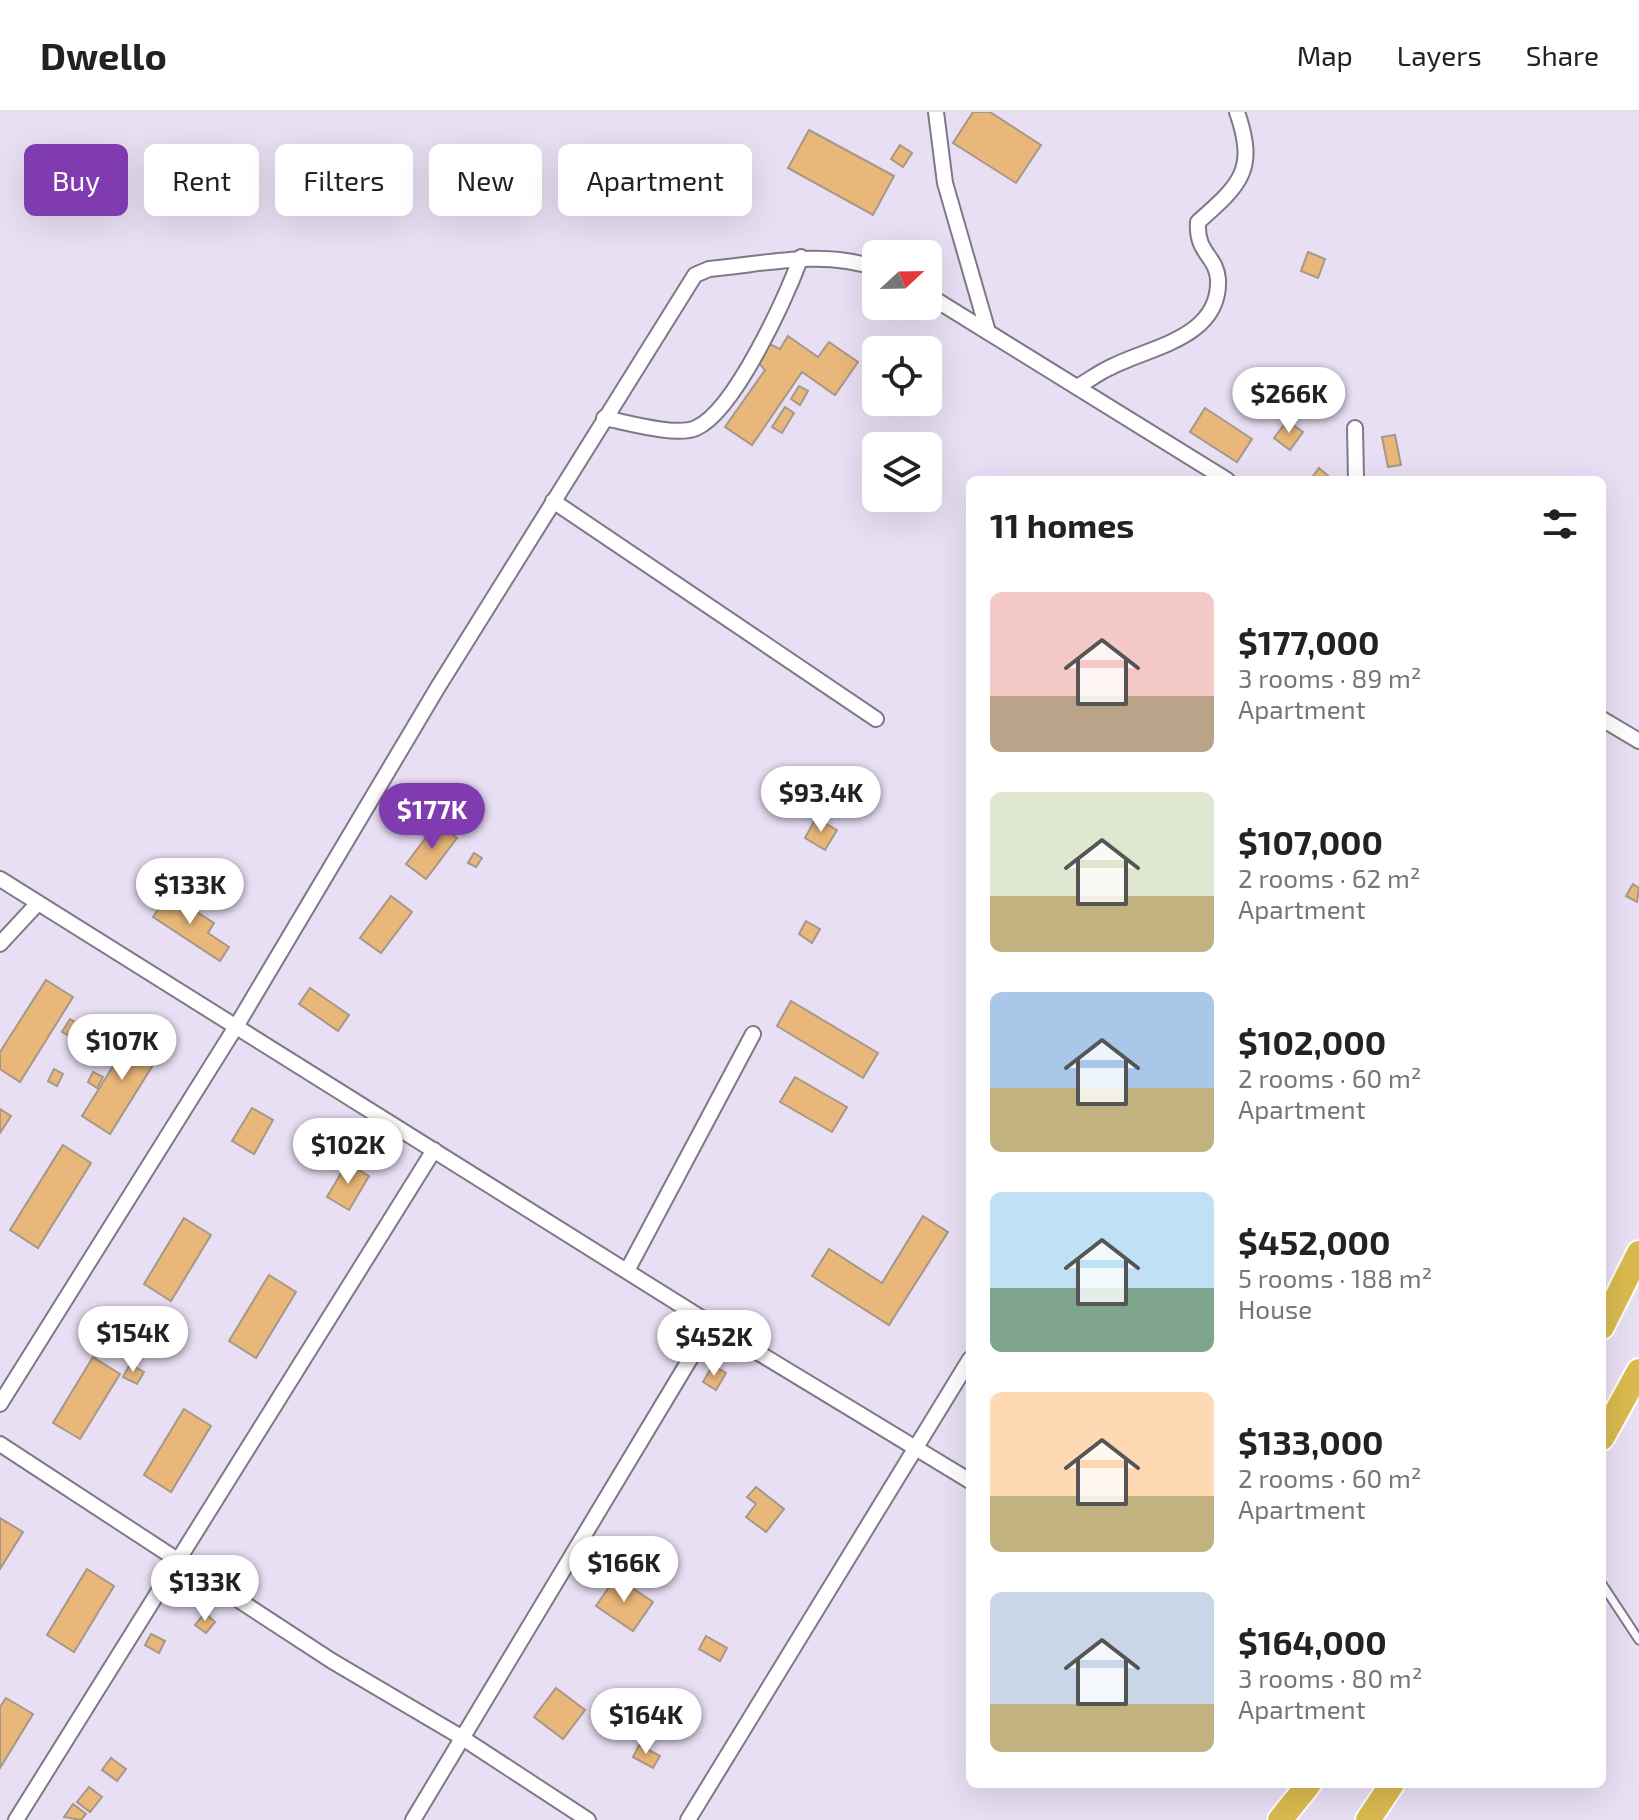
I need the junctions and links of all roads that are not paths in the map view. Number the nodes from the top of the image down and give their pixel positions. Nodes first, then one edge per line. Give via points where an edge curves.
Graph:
1 (936, 112) edge
2 (1237, 112) edge
3 (801, 257) junction
4 (862, 265) edge
5 (942, 304) edge
6 (988, 332) junction
7 (1077, 387) junction
8 (604, 418) junction
9 (1355, 428) dead end
10 (1221, 476) edge
11 (1356, 476) edge
12 (553, 501) junction
13 (876, 719) dead end
14 (1606, 721) edge
15 (1639, 741) edge
16 (0, 879) edge
17 (38, 903) junction
18 (0, 944) edge
19 (237, 1025) junction
20 (753, 1034) dead end
21 (434, 1150) junction
22 (1639, 1253) edge
23 (628, 1269) junction
24 (1606, 1319) edge
25 (711, 1324) junction
26 (966, 1366) edge
27 (1639, 1371) edge
28 (0, 1404) edge
29 (1606, 1431) edge
30 (0, 1444) edge
31 (917, 1448) junction
32 (966, 1479) edge
33 (176, 1560) junction
34 (1606, 1590) edge
35 (1639, 1640) edge
36 (461, 1737) junction
37 (1306, 1788) edge
38 (1389, 1788) edge
39 (16, 1820) edge
40 (413, 1820) edge
41 (588, 1820) edge
42 (688, 1820) edge
43 (1280, 1820) edge
44 (1368, 1820) edge

1 - 6 street via 945,183
2 - 7 street via 1247,142 1244,170 1227,198 1198,222 1197,240 1218,278 1214,306 1180,340 1111,366
3 - 4 street
3 - 8 street via 695,275
3 - 8 street via 777,318 716,413 694,429
5 - 6 street
6 - 7 street
7 - 10 street
8 - 12 street
9 - 11 street
12 - 13 street
12 - 19 street
14 - 15 street
16 - 17 street
17 - 18 street
17 - 19 street
19 - 21 street
19 - 28 street
20 - 23 street
21 - 23 street
21 - 33 street
22 - 24 highway
23 - 25 street
25 - 31 street
25 - 36 street
26 - 31 street
27 - 29 highway
30 - 33 street
31 - 32 street
31 - 42 street
33 - 36 street
33 - 39 street
34 - 35 lane
36 - 40 street
36 - 41 street
37 - 43 highway
38 - 44 highway

